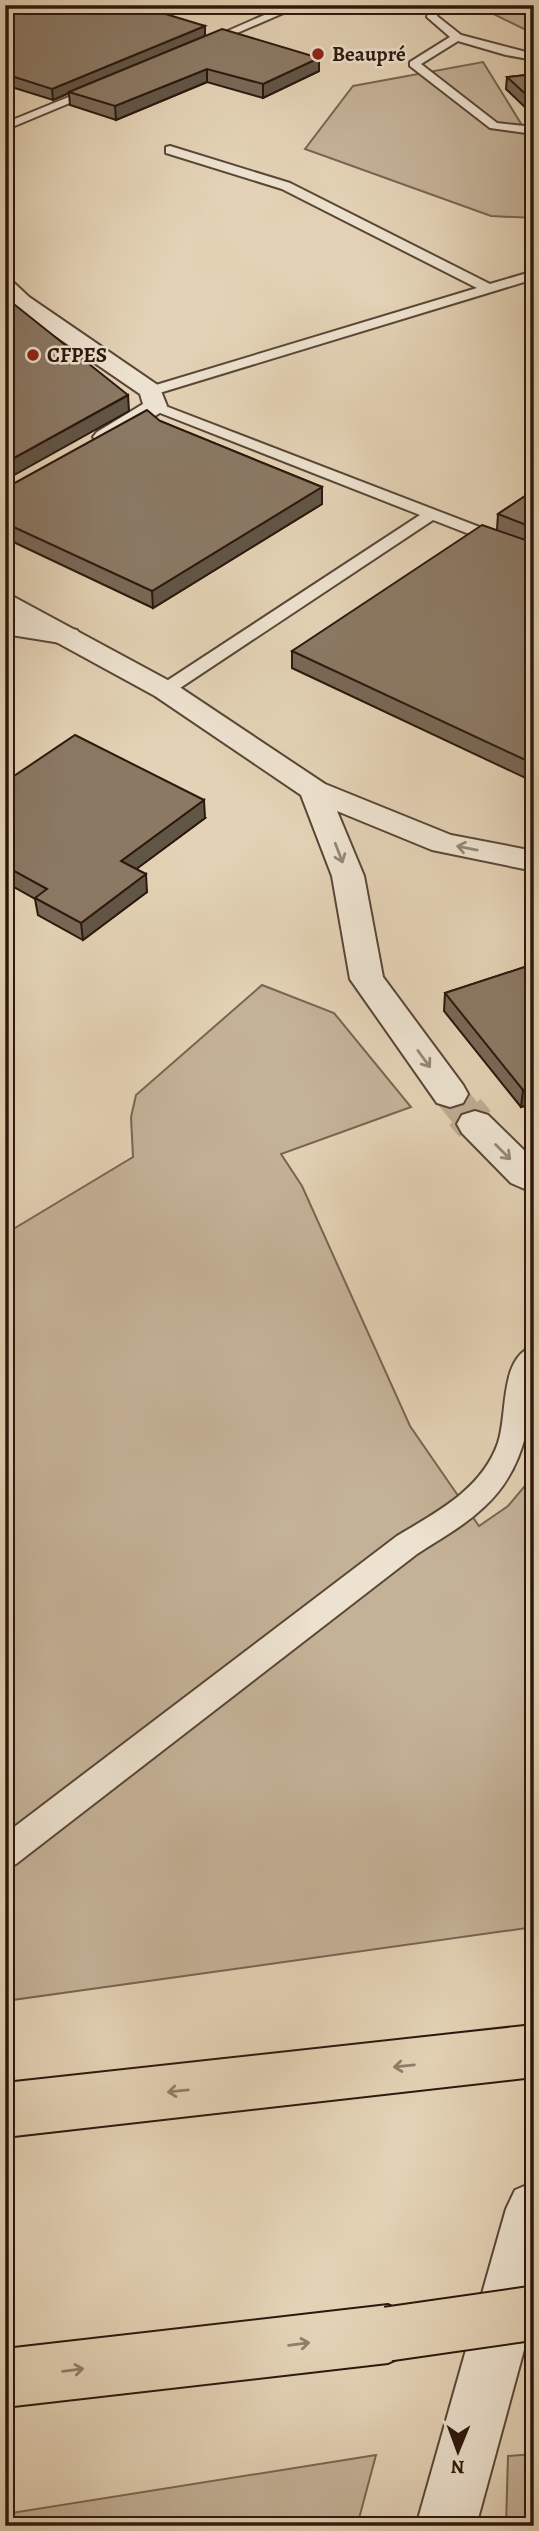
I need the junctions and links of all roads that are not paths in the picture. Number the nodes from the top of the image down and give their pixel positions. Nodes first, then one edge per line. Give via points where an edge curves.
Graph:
1 (297, 5) edge
2 (435, 5) edge
3 (457, 37) junction
4 (195, 47) edge
5 (534, 57) edge
6 (119, 79) edge
7 (5, 127) edge
8 (534, 131) edge
9 (170, 150) dead end
10 (534, 275) edge
11 (5, 285) edge
12 (489, 289) junction
13 (153, 399) junction
14 (90, 446) edge
15 (432, 514) junction
16 (534, 554) edge
17 (5, 603) edge
18 (5, 626) edge
19 (67, 636) junction
20 (164, 690) junction
21 (314, 790) junction
22 (534, 861) edge
23 (450, 1094) tunnel mouth
24 (475, 1124) tunnel mouth
25 (534, 1179) edge
26 (534, 1356) edge
27 (5, 1853) edge
28 (534, 2051) edge
29 (5, 2110) edge
30 (534, 2209) edge
31 (534, 2314) edge
32 (5, 2378) edge
33 (446, 2526) edge

1 - 4 lane
2 - 3 lane via 432,17
3 - 5 lane
3 - 8 lane via 414,64 494,126
6 - 7 lane
9 - 12 lane via 286,186
10 - 12 lane
11 - 13 street
12 - 13 lane
13 - 14 street
13 - 15 lane
15 - 16 lane
15 - 20 lane
17 - 19 street
18 - 19 street
19 - 20 street
20 - 21 street
22 -> 21 street via 443,843
21 -> 23 street via 348,876 367,979
24 -> 25 street
26 - 27 lane via 528,1360 514,1433 501,1467 477,1499 407,1545
28 -> 29 highway
30 - 33 street
32 -> 31 highway, bridge

